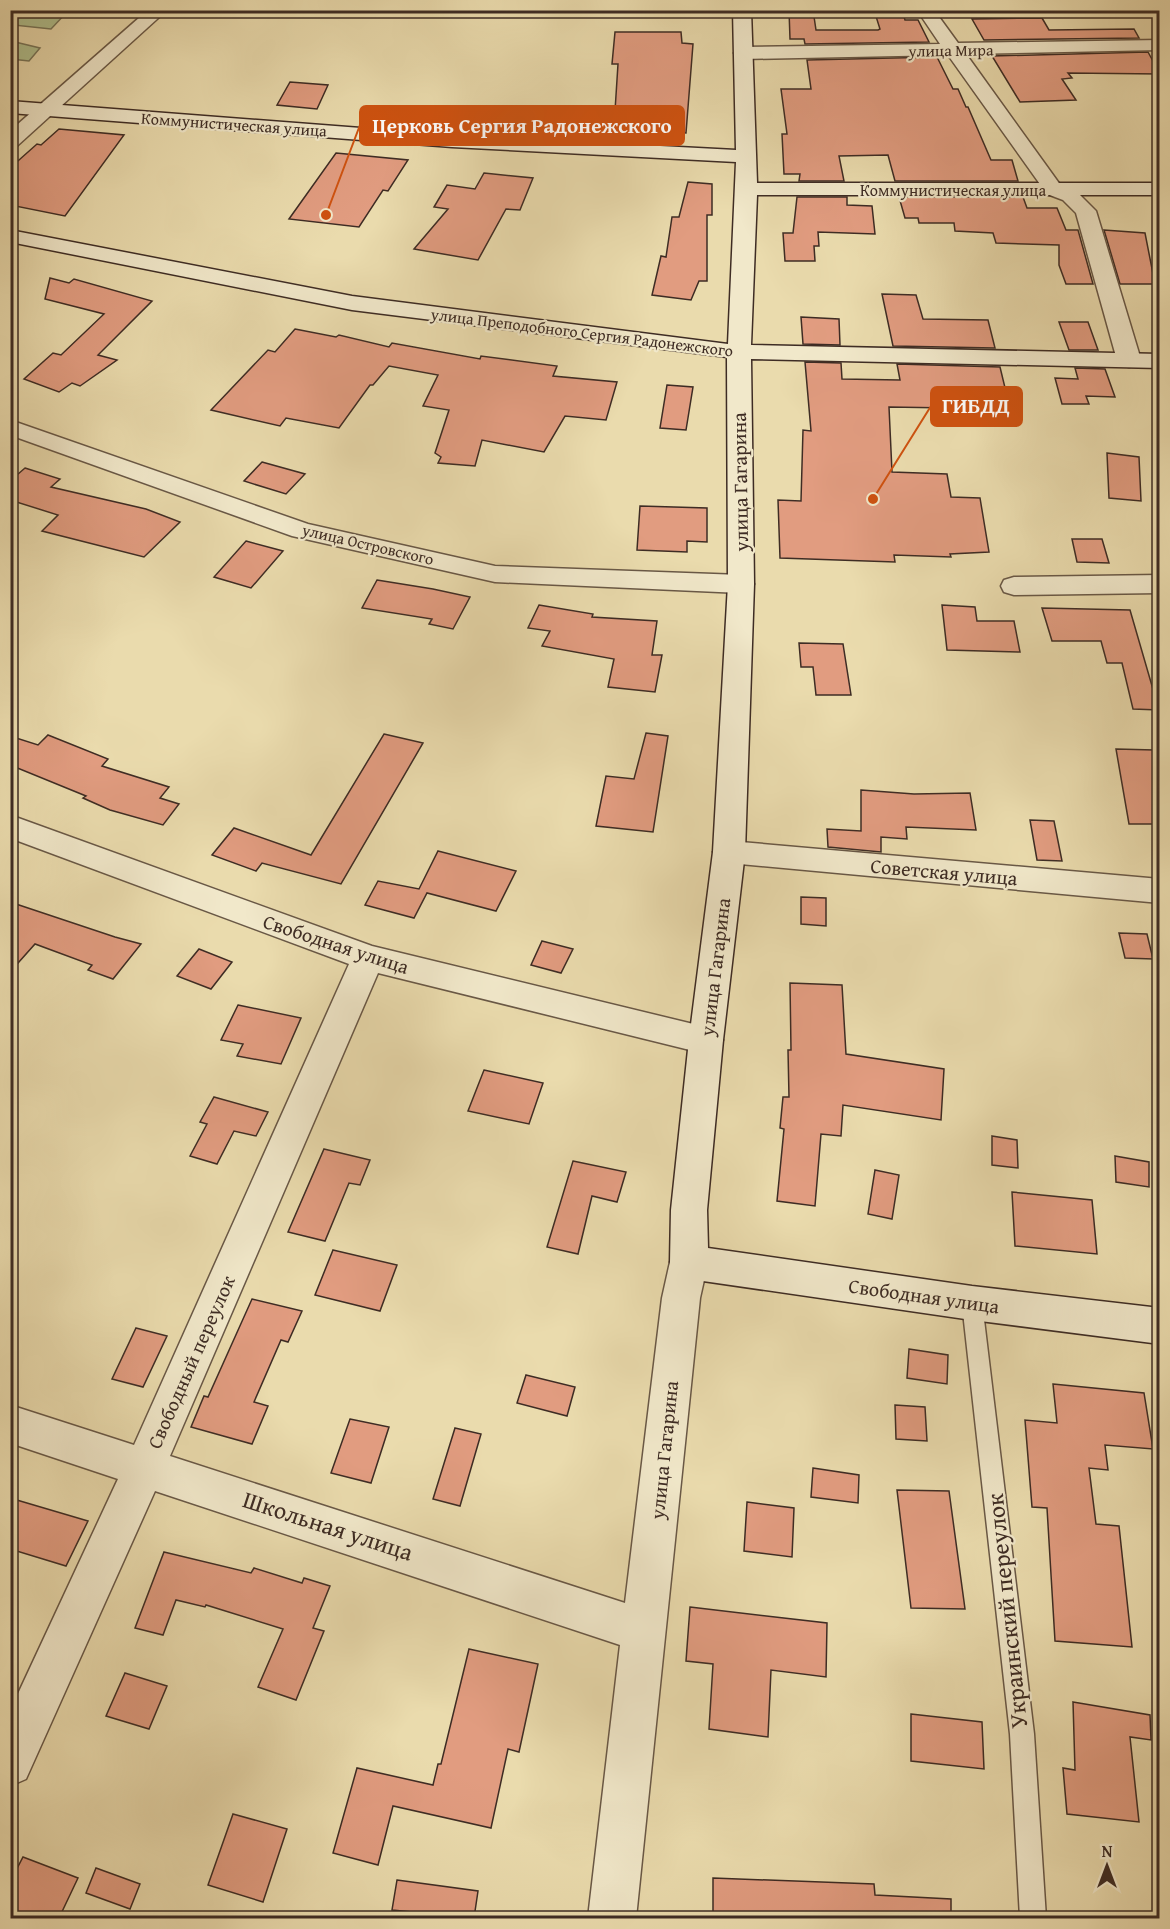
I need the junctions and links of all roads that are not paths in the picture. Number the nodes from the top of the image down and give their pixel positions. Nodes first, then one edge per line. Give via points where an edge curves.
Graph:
1 (159, 10) edge
2 (742, 10) edge
3 (925, 10) edge
4 (1160, 45) edge
5 (952, 51) junction
6 (743, 53) junction
7 (10, 107) edge
8 (49, 110) junction
9 (10, 142) edge
10 (746, 157) junction
11 (747, 189) junction
12 (1160, 189) edge
13 (1054, 190) junction
14 (10, 236) edge
15 (739, 352) junction
16 (1129, 360) junction
17 (1160, 361) edge
18 (10, 427) edge
19 (741, 584) junction
20 (1160, 584) edge
21 (1014, 586) dead end
22 (10, 826) edge
23 (729, 852) junction
24 (1160, 891) edge
25 (368, 958) junction
26 (706, 1040) junction
27 (689, 1262) junction
28 (972, 1303) junction
29 (1160, 1326) edge
30 (10, 1424) edge
31 (146, 1466) junction
32 (645, 1631) junction
33 (10, 1763) edge
34 (612, 1918) edge
35 (1033, 1918) edge

1 - 8 street
2 - 6 street, улица Гагарина
3 - 5 street
4 - 5 street, улица Мира
5 - 6 street, улица Мира
5 - 13 street
6 - 10 street, улица Гагарина
7 - 8 street, Коммунистическая улица
8 - 9 street
8 - 10 street, Коммунистическая улица via 441,140
10 - 11 street, улица Гагарина
11 - 13 street, Коммунистическая улица
11 - 15 street, улица Гагарина
12 - 13 street, Коммунистическая улица
13 - 16 street via 1070,196 1086,211
14 - 15 street, улица Преподобного Сергия Радонежского via 352,303
15 - 16 street, улица Преподобного Сергия Радонежского
15 - 19 street, улица Гагарина
16 - 17 street, улица Преподобного Сергия Радонежского
18 - 19 street, улица Островского via 301,530 495,574
19 - 23 street, улица Гагарина
20 - 21 street
22 - 25 street, Свободная улица
23 - 24 street, Советская улица
23 - 26 street, улица Гагарина
25 - 26 street, Свободная улица
25 - 31 street, Свободный переулок
26 - 27 street, улица Гагарина via 689,1210
27 - 28 street, Свободная улица
27 - 32 street, улица Гагарина via 681,1298
28 - 29 street, Свободная улица
28 - 35 lane, Украинский переулок via 1022,1734
30 - 31 street, Школьная улица
31 - 32 street, Школьная улица
31 - 33 street, Свободный переулок
32 - 34 street, улица Гагарина

